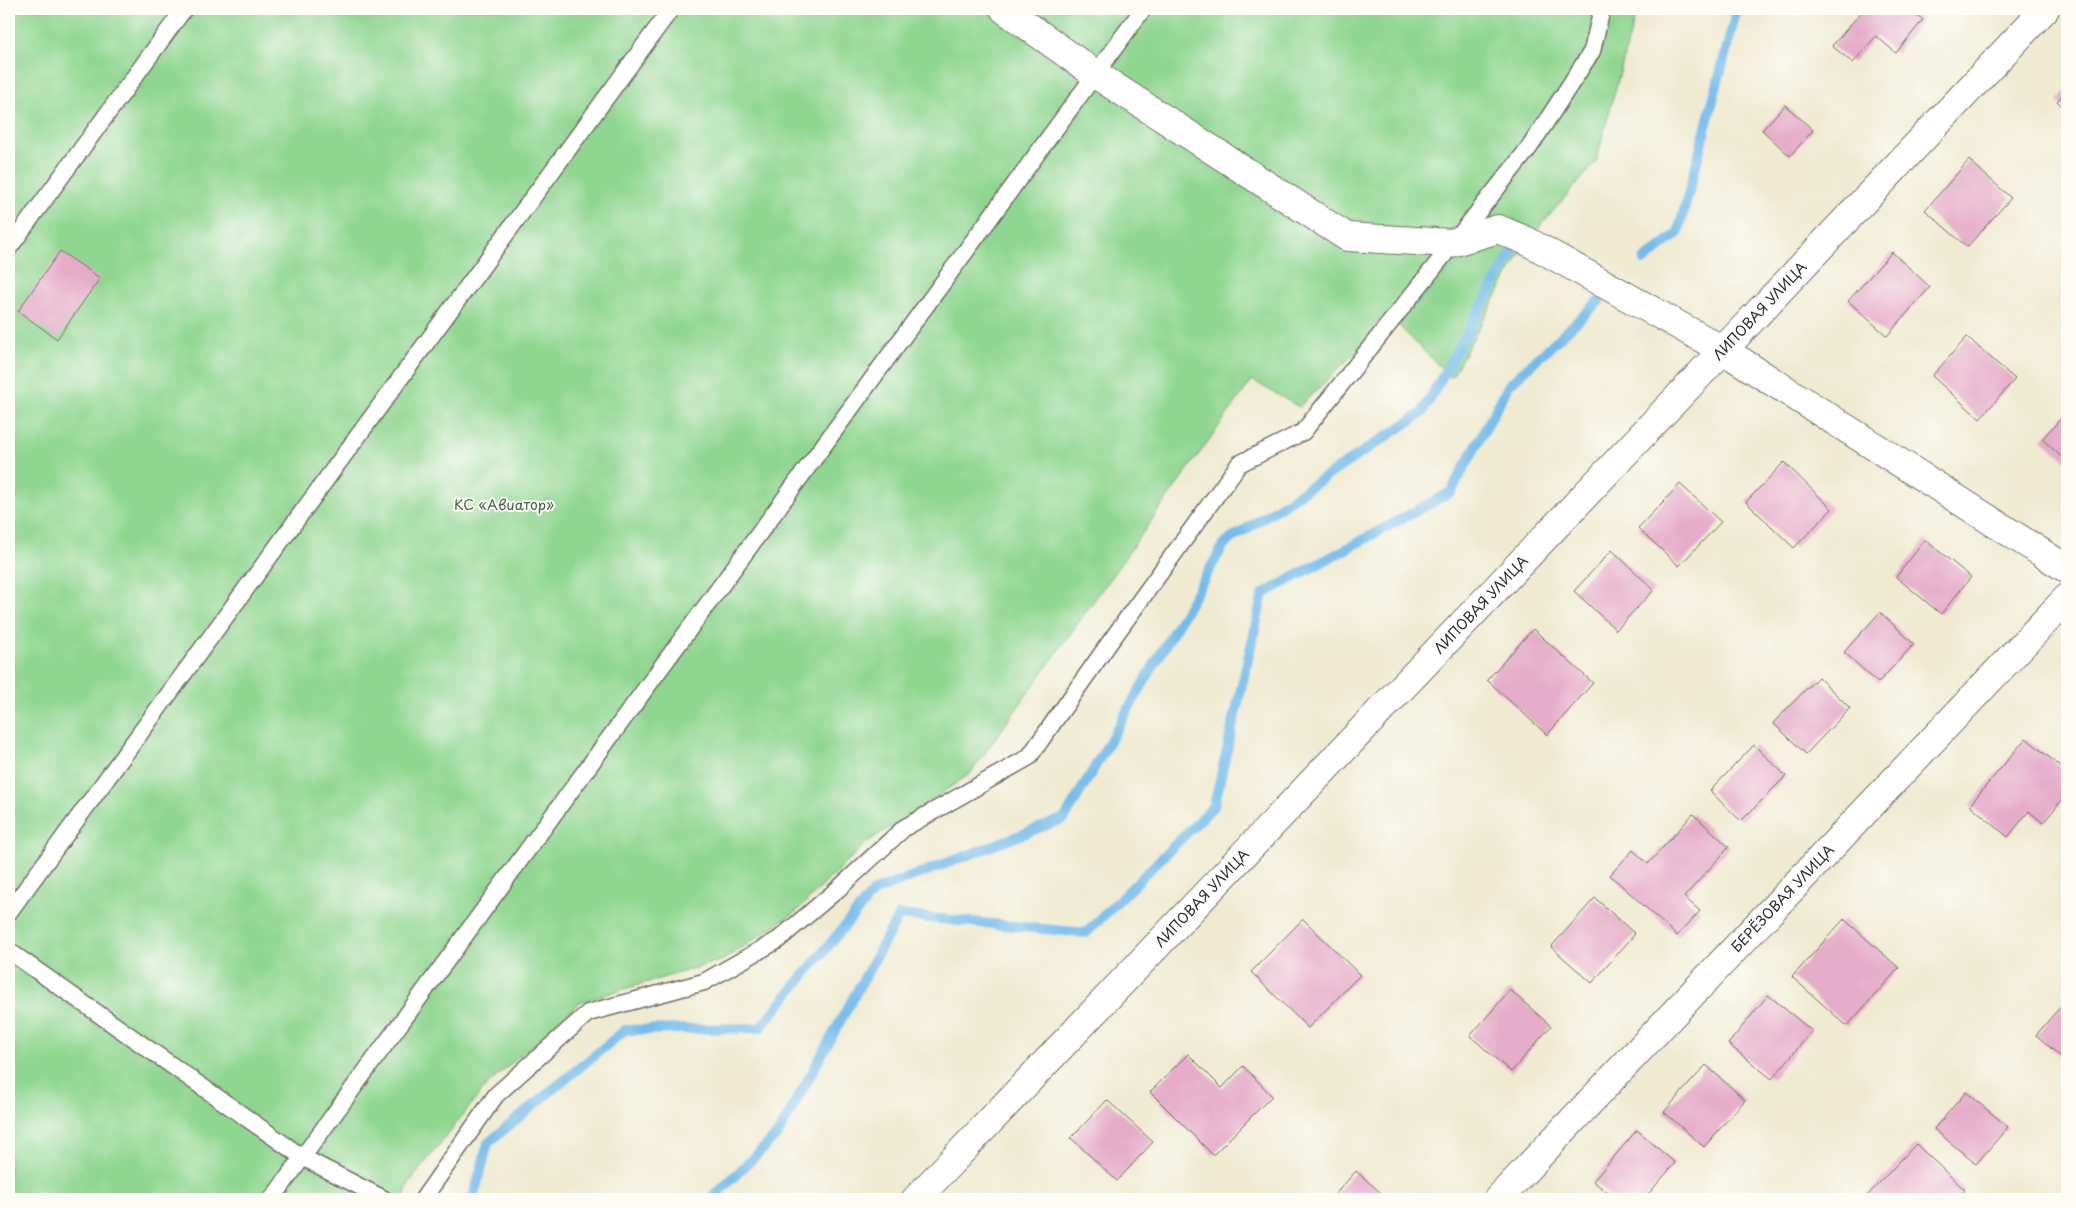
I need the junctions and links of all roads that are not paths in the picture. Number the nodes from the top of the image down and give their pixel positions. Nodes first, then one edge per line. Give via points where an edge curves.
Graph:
1 (184, 9) edge
2 (671, 9) edge
3 (1004, 9) edge
4 (1143, 9) edge
5 (1602, 9) edge
6 (2044, 9) edge
7 (1095, 74) junction
8 (1451, 243) junction
9 (9, 248) edge
10 (1723, 350) junction
11 (2067, 569) edge
12 (2067, 598) edge
13 (9, 912) edge
14 (9, 951) edge
15 (302, 1157) junction
16 (272, 1199) edge
17 (384, 1199) edge
18 (424, 1199) edge
19 (916, 1199) edge
20 (1498, 1199) edge

1 - 9 lane
2 - 13 lane
3 - 7 street
4 - 7 lane
5 - 8 lane via 1592,51 1529,148
6 - 10 street, ЛИПОВАЯ УЛИЦА
7 - 8 street via 1347,236
7 - 15 lane
8 - 10 street via 1498,229 1527,241
8 - 18 lane via 1303,432 1239,464 1029,757 904,828 778,940 704,982 588,1013 496,1095
10 - 11 street
10 - 19 street, ЛИПОВАЯ УЛИЦА
12 - 20 street, БЕРЁЗОВАЯ УЛИЦА
14 - 15 lane
15 - 16 lane
15 - 17 lane

